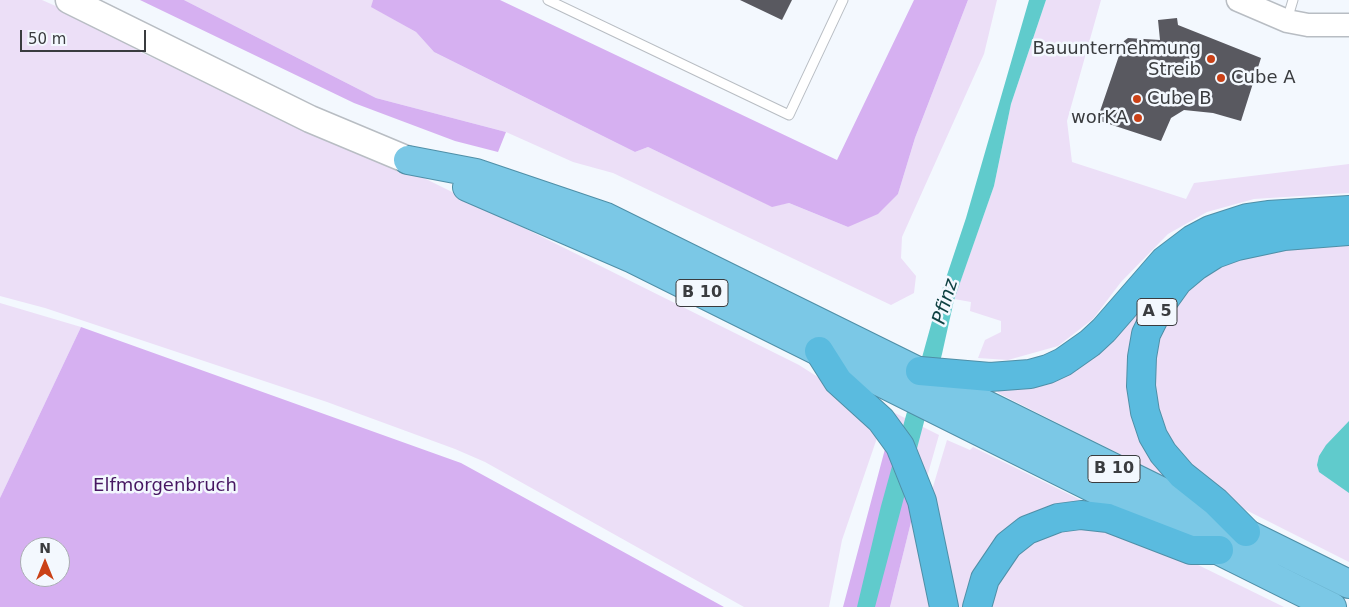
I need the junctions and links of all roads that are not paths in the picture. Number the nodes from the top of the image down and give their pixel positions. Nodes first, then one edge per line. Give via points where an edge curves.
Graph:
1 (69, 0) edge
2 (548, 0) edge
3 (843, 0) edge
4 (1238, 0) edge
5 (1290, 10) edge
6 (1349, 25) edge
7 (408, 160) junction
8 (1349, 210) edge
9 (1349, 232) edge
10 (819, 351) junction
11 (969, 384) junction
12 (1246, 532) junction
13 (1219, 550) junction
14 (1349, 584) edge
15 (944, 607) edge
16 (977, 607) edge
17 (1332, 607) edge

1 - 7 main road via 310,119
2 - 3 lane via 789,115
4 - 5 street
5 - 6 street via 1308,25
7 - 10 highway, B 10 via 584,237
7 - 11 highway, B 10 via 476,173 606,217 920,371
8 - 11 highway, A 5 via 1247,218 1210,230 1164,262 1104,330 1063,362 1030,374 990,377
9 - 12 highway, A 5 via 1284,236 1215,254 1178,281 1146,334 1141,386 1153,436 1182,475
10 - 13 highway, B 10
10 - 15 highway via 838,381 874,413 900,446 922,501 932,537
11 - 12 highway, B 10
12 - 14 highway, B 10
13 - 16 highway via 1192,550 1108,518 1081,515 1058,518 1027,530 1008,545 986,579
13 - 17 highway, B 10

